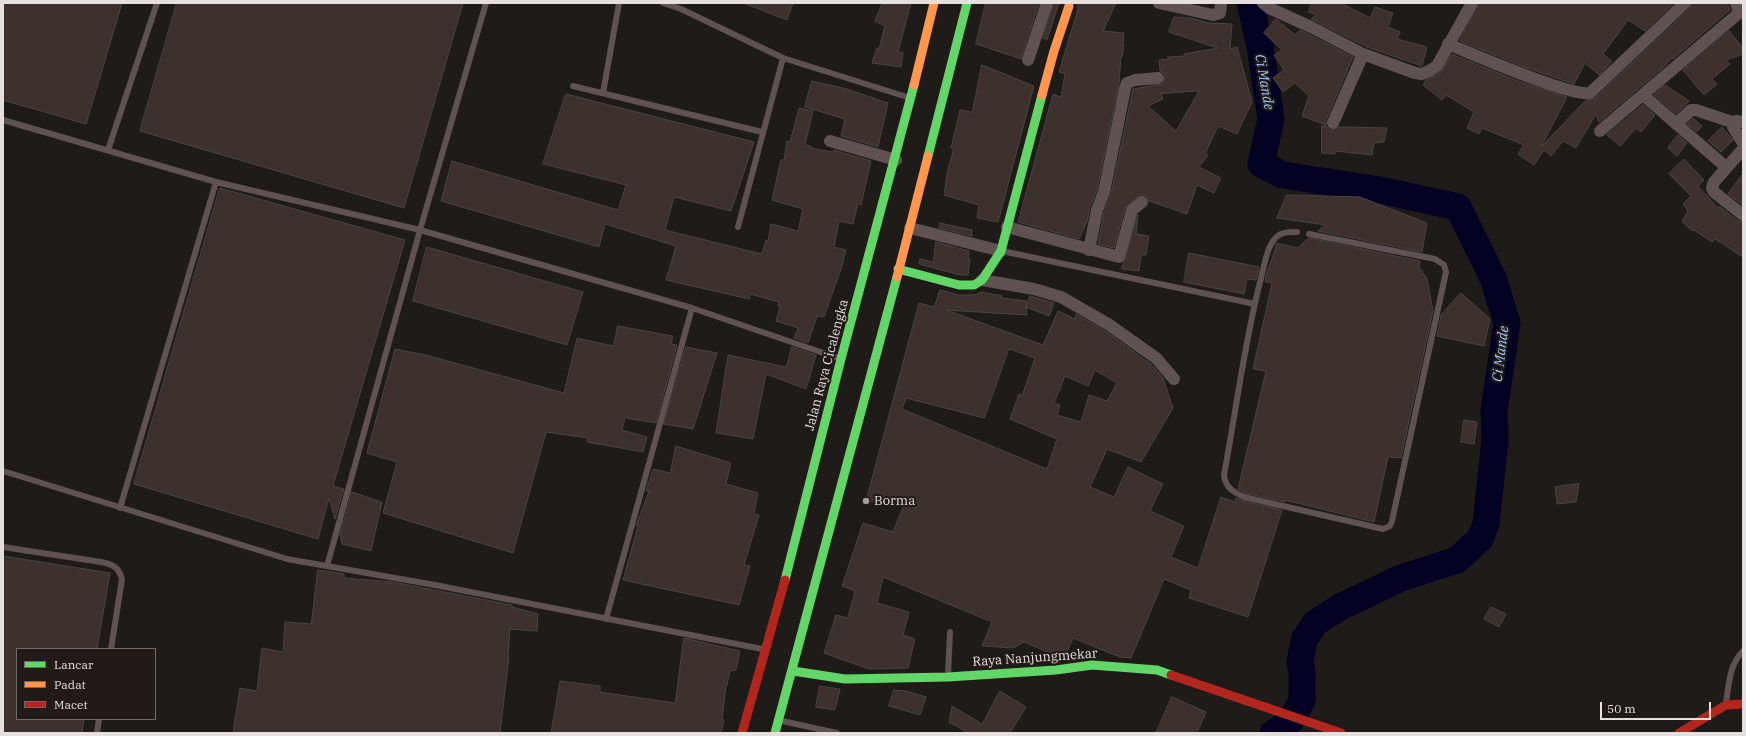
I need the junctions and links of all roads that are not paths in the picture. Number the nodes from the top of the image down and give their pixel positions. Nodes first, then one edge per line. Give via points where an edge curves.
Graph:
1 (157, 3) edge
2 (486, 3) edge
3 (619, 3) edge
4 (663, 3) edge
5 (934, 3) edge
6 (967, 3) edge
7 (1047, 3) edge
8 (1159, 3) edge
9 (1221, 3) edge
10 (1263, 3) edge
11 (1472, 3) edge
12 (1685, 3) edge
13 (1736, 3) edge
14 (1070, 6) dead end
15 (1448, 44) junction
16 (1363, 54) junction
17 (783, 58) junction
18 (1028, 60) dead end
19 (1158, 78) dead end
20 (573, 86) dead end
21 (603, 93) junction
22 (1643, 95) junction
23 (911, 99) junction
24 (3, 120) edge
25 (1738, 122) edge
26 (1334, 123) dead end
27 (1676, 124) junction
28 (1600, 131) dead end
29 (762, 132) junction
30 (830, 141) dead end
31 (1743, 143) edge
32 (1743, 149) edge
33 (108, 150) junction
34 (896, 160) junction
35 (1726, 167) junction
36 (216, 182) junction
37 (1142, 202) dead end
38 (1743, 214) edge
39 (738, 227) dead end
40 (1007, 227) junction
41 (910, 228) junction
42 (420, 230) junction
43 (1297, 232) dead end
44 (1310, 234) dead end
45 (1089, 250) junction
46 (1001, 251) junction
47 (898, 269) junction
48 (982, 280) junction
49 (1255, 304) junction
50 (692, 308) junction
51 (842, 359) junction
52 (1174, 379) dead end
53 (3, 471) edge
54 (120, 508) junction
55 (3, 547) edge
56 (327, 566) junction
57 (606, 619) junction
58 (950, 632) dead end
59 (111, 648) edge
60 (767, 650) junction
61 (1743, 651) edge
62 (793, 671) junction
63 (948, 677) junction
64 (1726, 704) junction
65 (1743, 704) edge
66 (100, 720) edge
67 (779, 721) junction
68 (818, 731) edge
69 (97, 733) edge
70 (742, 733) edge
71 (776, 733) edge
72 (837, 733) edge
73 (1342, 733) edge
74 (1679, 733) edge

1 - 33 lane
2 - 42 lane
3 - 21 lane
4 - 17 lane via 681,9
5 - 23 main road, Jalan Raya Cicalengka
6 - 41 main road
7 - 18 street
8 - 9 street via 1212,15 1220,13
10 - 16 street
11 - 15 street
12 - 15 street via 1590,93 1584,94 1553,85
13 - 22 street via 1739,13
14 - 40 main road via 1052,58
15 - 16 street via 1437,66 1422,74
16 - 26 street
17 - 23 lane
17 - 29 lane
19 - 45 street via 1127,83
20 - 21 lane
21 - 29 lane
22 - 27 street
22 - 28 street
23 - 34 main road, Jalan Raya Cicalengka
24 - 33 lane
25 - 27 street via 1691,110
25 - 31 street via 1733,127
27 - 35 street
29 - 39 lane
30 - 34 street
32 - 35 street
33 - 36 lane
34 - 51 main road, Jalan Raya Cicalengka
35 - 38 street via 1712,188
36 - 42 lane
36 - 54 lane
37 - 45 street via 1132,210 1119,257
40 - 45 street
40 - 46 main road
41 - 46 street
41 - 47 main road
42 - 50 lane
42 - 56 lane
43 - 49 lane via 1278,235 1272,242
44 - 49 lane via 1435,259 1444,265 1446,272 1392,521 1387,528 1244,497 1228,488 1224,475
46 - 48 main road
46 - 49 lane
47 - 48 main road via 959,285 974,285
47 - 62 main road
48 - 52 street via 1034,289 1061,297 1108,324 1156,358
50 - 51 lane
50 - 57 lane
51 - 60 main road, Jalan Raya Cicalengka
53 - 54 lane
54 - 56 lane via 287,559
55 - 59 lane via 115,566 122,579
56 - 57 lane
57 - 60 lane
58 - 63 lane
60 - 70 main road, Jalan Raya Cicalengka
61 - 64 lane via 1731,670
62 - 63 main road, Raya Nanjungmekar via 845,679
62 - 67 main road
63 - 73 main road, Raya Nanjungmekar via 1092,665 1156,670
64 - 65 main road
64 - 74 main road
66 - 69 lane
67 - 68 lane
67 - 71 main road
68 - 72 lane

